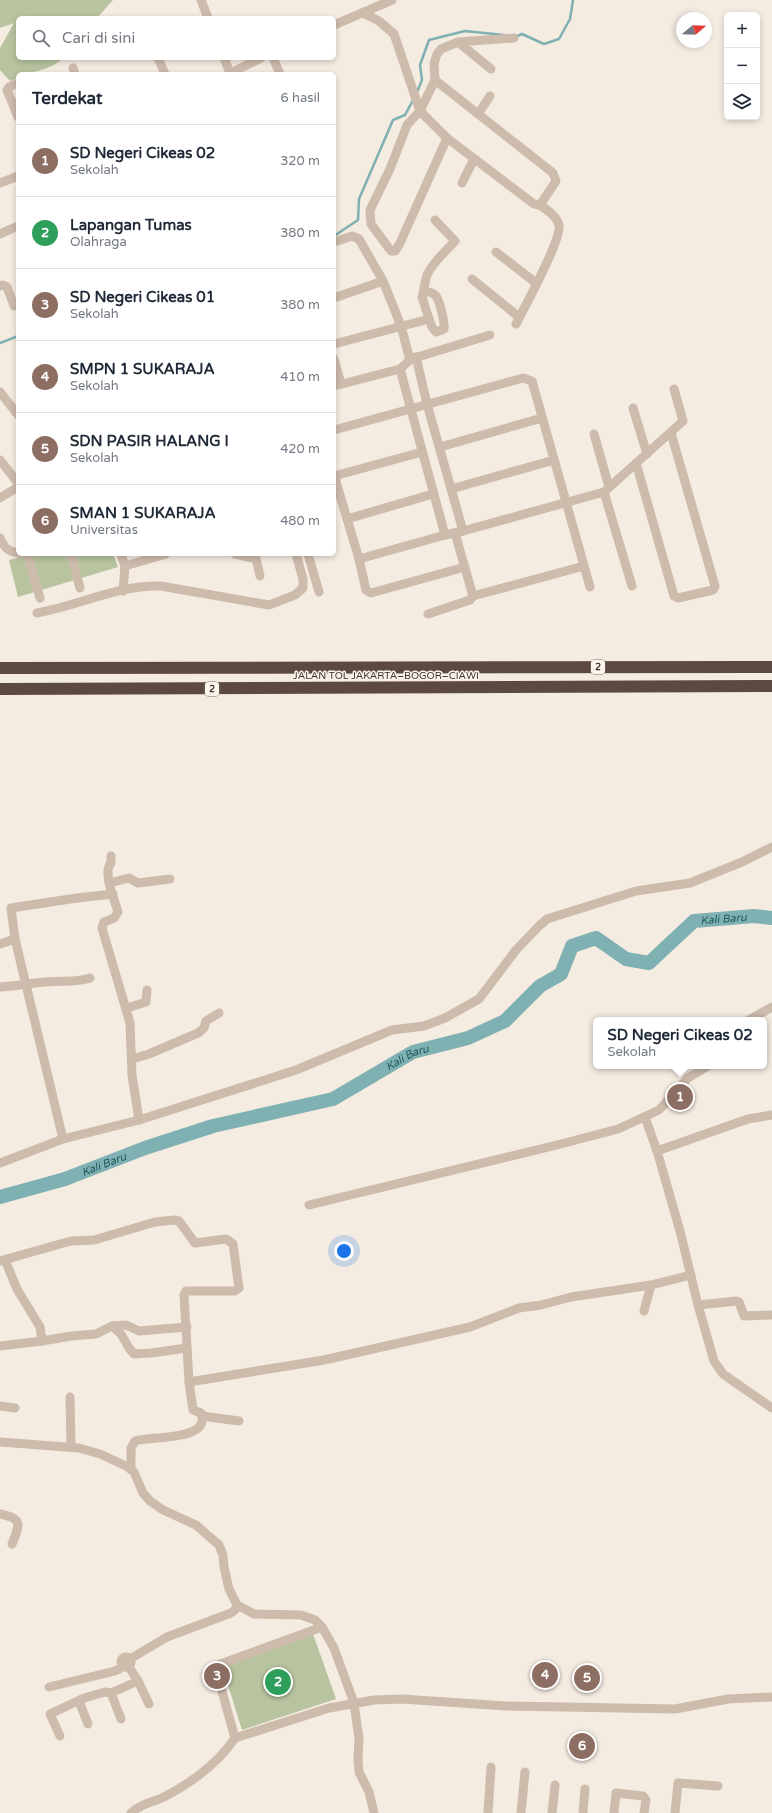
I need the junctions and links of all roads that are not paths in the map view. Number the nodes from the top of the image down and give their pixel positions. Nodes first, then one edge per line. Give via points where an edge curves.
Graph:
1 (201, 0) edge
2 (392, 0) edge
3 (362, 13) junction
4 (207, 16) edge
5 (336, 24) edge
6 (514, 38) dead end
7 (458, 42) junction
8 (159, 60) edge
9 (225, 60) edge
10 (257, 60) edge
11 (274, 60) edge
12 (491, 69) dead end
13 (164, 72) edge
14 (228, 72) edge
15 (233, 72) edge
16 (279, 72) edge
17 (435, 80) junction
18 (16, 84) edge
19 (490, 96) dead end
20 (420, 111) junction
21 (16, 112) edge
22 (478, 114) junction
23 (447, 138) junction
24 (474, 159) junction
25 (16, 177) edge
26 (0, 183) edge
27 (462, 183) dead end
28 (540, 205) junction
29 (435, 220) dead end
30 (16, 227) edge
31 (0, 234) edge
32 (336, 241) edge
33 (496, 252) dead end
34 (472, 279) dead end
35 (383, 280) junction
36 (536, 283) junction
37 (0, 286) edge
38 (424, 291) junction
39 (336, 297) edge
40 (14, 306) dead end
41 (429, 319) junction
42 (400, 326) junction
43 (490, 334) dead end
44 (336, 343) edge
45 (413, 358) junction
46 (400, 369) junction
47 (336, 372) edge
48 (338, 385) edge
49 (674, 389) dead end
50 (0, 392) edge
51 (427, 404) junction
52 (411, 408) junction
53 (634, 408) dead end
54 (16, 412) edge
55 (542, 418) junction
56 (336, 429) edge
57 (671, 432) junction
58 (594, 434) dead end
59 (440, 447) junction
60 (422, 452) junction
61 (647, 454) junction
62 (0, 460) edge
63 (554, 460) junction
64 (636, 463) junction
65 (336, 474) edge
66 (16, 480) edge
67 (336, 482) edge
68 (16, 488) edge
69 (451, 489) junction
70 (607, 489) junction
71 (433, 494) junction
72 (0, 498) edge
73 (566, 502) junction
74 (347, 519) junction
75 (459, 532) junction
76 (445, 535) junction
77 (0, 538) edge
78 (16, 553) edge
79 (28, 556) edge
80 (72, 556) edge
81 (122, 556) edge
82 (159, 556) edge
83 (255, 556) edge
84 (297, 556) edge
85 (309, 556) edge
86 (359, 559) junction
87 (125, 566) junction
88 (584, 566) junction
89 (465, 567) junction
90 (260, 576) dead end
91 (632, 586) dead end
92 (590, 587) dead end
93 (80, 588) dead end
94 (123, 590) junction
95 (319, 592) dead end
96 (473, 596) junction
97 (40, 598) dead end
98 (37, 613) dead end
99 (428, 614) dead end
100 (772, 667) edge
101 (0, 668) edge
102 (424, 668) junction
103 (772, 686) edge
104 (0, 689) edge
105 (424, 689) junction
106 (772, 847) edge
107 (111, 856) dead end
108 (170, 879) dead end
109 (110, 882) junction
110 (113, 894) junction
111 (15, 939) junction
112 (0, 944) edge
113 (90, 978) dead end
114 (26, 986) junction
115 (0, 987) edge
116 (147, 990) dead end
117 (772, 1007) edge
118 (126, 1008) junction
119 (219, 1013) dead end
120 (754, 1017) edge
121 (132, 1059) junction
122 (703, 1069) edge
123 (772, 1115) edge
124 (645, 1117) junction
125 (139, 1120) junction
126 (63, 1139) junction
127 (657, 1151) junction
128 (0, 1163) edge
129 (309, 1205) dead end
130 (3, 1260) edge
131 (691, 1275) junction
132 (651, 1285) junction
133 (698, 1305) junction
134 (644, 1311) dead end
135 (772, 1315) edge
136 (112, 1326) junction
137 (187, 1327) junction
138 (42, 1341) junction
139 (0, 1346) edge
140 (187, 1348) junction
141 (189, 1382) junction
142 (70, 1397) dead end
143 (0, 1406) edge
144 (16, 1408) dead end
145 (772, 1408) edge
146 (202, 1416) junction
147 (239, 1421) dead end
148 (0, 1442) edge
149 (71, 1446) junction
150 (131, 1469) junction
151 (0, 1514) edge
152 (12, 1544) dead end
153 (237, 1605) junction
154 (322, 1627) junction
155 (127, 1664) junction
156 (138, 1681) junction
157 (49, 1687) dead end
158 (111, 1693) junction
159 (772, 1698) edge
160 (79, 1701) junction
161 (354, 1703) junction
162 (149, 1704) dead end
163 (121, 1719) dead end
164 (88, 1724) dead end
165 (60, 1736) dead end
166 (235, 1738) junction
167 (491, 1767) dead end
168 (525, 1772) dead end
169 (555, 1785) dead end
170 (718, 1786) dead end
171 (585, 1789) dead end
172 (131, 1813) edge
173 (374, 1813) edge
174 (488, 1813) edge
175 (521, 1813) edge
176 (552, 1813) edge
177 (583, 1813) edge
178 (614, 1813) edge
179 (644, 1813) edge
180 (675, 1813) edge

1 - 4 street
2 - 3 street
3 - 5 street
3 - 20 street via 379,21 394,34
6 - 7 street
7 - 12 street
7 - 17 street via 441,49 437,54 434,64
8 - 13 street
9 - 14 street
10 - 15 street
11 - 16 street
17 - 20 street
17 - 22 street
18 - 21 street via 7,90
19 - 22 street
20 - 23 street
20 - 23 street via 407,125 370,210 371,224 391,251 395,251 400,243
22 - 28 street via 554,175 556,182
23 - 24 street
24 - 27 street
24 - 28 street via 534,204
25 - 26 street
28 - 36 street via 556,218 560,231 553,252
29 - 38 street via 455,241 429,271
30 - 31 street
32 - 35 street via 356,236
33 - 36 street
34 - 36 street via 518,321
35 - 39 street
35 - 42 street
37 - 40 street via 7,287
38 - 41 street via 422,297
38 - 41 street via 432,292 436,296 445,324 444,330 436,332
41 - 42 street
42 - 44 street
42 - 45 street
43 - 45 street
45 - 46 street
45 - 51 street
46 - 48 street
46 - 52 street
47 - 48 street
49 - 57 street via 683,421
50 - 54 street
51 - 52 street
51 - 55 street via 524,378 532,381
51 - 59 street
52 - 56 street
52 - 60 street
53 - 61 street
55 - 59 street
55 - 63 street
57 - 61 street
57 - 64 street via 715,586 713,590 678,598 674,596
58 - 70 street
59 - 69 street
60 - 65 street
60 - 71 street
61 - 64 street
62 - 66 street
63 - 69 street
63 - 73 street
64 - 70 street
67 - 74 street
68 - 72 street
69 - 75 street
70 - 73 street
70 - 91 street
71 - 74 street
71 - 76 street
73 - 75 street
73 - 88 street
74 - 86 street
75 - 76 street
75 - 89 street
76 - 86 street
77 - 78 street via 6,549
79 - 97 street
80 - 93 street
81 - 87 street
82 - 87 street
83 - 90 street
84 - 94 street via 303,588 295,595 269,605 161,586 141,586
85 - 95 street
86 - 89 street via 366,590 371,594
87 - 94 street
88 - 92 street
88 - 96 street
89 - 96 street
94 - 98 street
96 - 99 street via 470,600
100 - 102 highway, JALAN TOL JAKARTA–BOGOR–CIAWI / 2
101 - 102 highway, JALAN TOL JAKARTA–BOGOR–CIAWI / 2
102 - 105 highway
103 - 105 highway, JALAN TOL JAKARTA–BOGOR–CIAWI / 2
104 - 105 highway, JALAN TOL JAKARTA–BOGOR–CIAWI / 2
106 - 125 street via 736,865 690,883 636,891 547,919 516,950 479,999 446,1018 424,1026 392,1030 296,1070
107 - 109 street via 107,872
108 - 109 street via 138,883 129,878
109 - 110 street
110 - 111 street via 13,907 11,908
110 - 118 street via 118,912 114,918 104,922 102,928
111 - 112 street
111 - 114 street
113 - 114 street
114 - 115 street
114 - 126 street
116 - 118 street via 146,1002
117 - 120 street
118 - 121 street via 131,1028
119 - 121 street via 206,1021 198,1034
121 - 125 street
122 - 124 street via 688,1078 659,1110
123 - 127 street via 748,1119
124 - 127 street
124 - 129 street via 618,1129 588,1137
125 - 126 street
126 - 128 street
127 - 131 street
130 - 137 street via 71,1241 94,1240 155,1222 179,1221 195,1243 226,1239 233,1244 239,1288 236,1291 186,1291 184,1304
130 - 138 street via 40,1327
131 - 132 street
131 - 133 street
132 - 134 street
132 - 141 street via 519,1308 470,1327 324,1360
133 - 135 street via 736,1301 739,1302 744,1316
133 - 145 street via 718,1368
136 - 137 street via 126,1325 140,1331
136 - 138 street via 96,1334
136 - 140 street via 121,1334 134,1354
137 - 140 street
138 - 139 street
140 - 141 street
141 - 146 street via 193,1410
142 - 149 street
143 - 144 street
146 - 147 street
146 - 150 street via 200,1428 194,1432 135,1441 131,1448
148 - 149 street
149 - 150 street via 100,1454
150 - 153 street via 143,1494 150,1501 196,1525 219,1544 224,1554 229,1589
151 - 152 street via 11,1516 18,1522
153 - 154 street via 254,1614 301,1615 315,1620
153 - 155 street via 231,1613 167,1637
154 - 161 street via 334,1648
154 - 166 street via 215,1666
155 - 156 street
155 - 157 street via 115,1671
156 - 158 street
156 - 162 street
158 - 160 street via 105,1692
158 - 163 street
159 - 161 street via 728,1699 675,1709 506,1706 402,1699
160 - 164 street
160 - 165 street via 50,1714
161 - 166 street
161 - 173 street via 359,1739 359,1772 369,1792
166 - 172 street via 219,1759 202,1772 176,1790 138,1807
167 - 174 street
168 - 175 street
169 - 176 street
170 - 180 street via 678,1783
171 - 177 street
178 - 179 street via 616,1793 643,1796 646,1800

